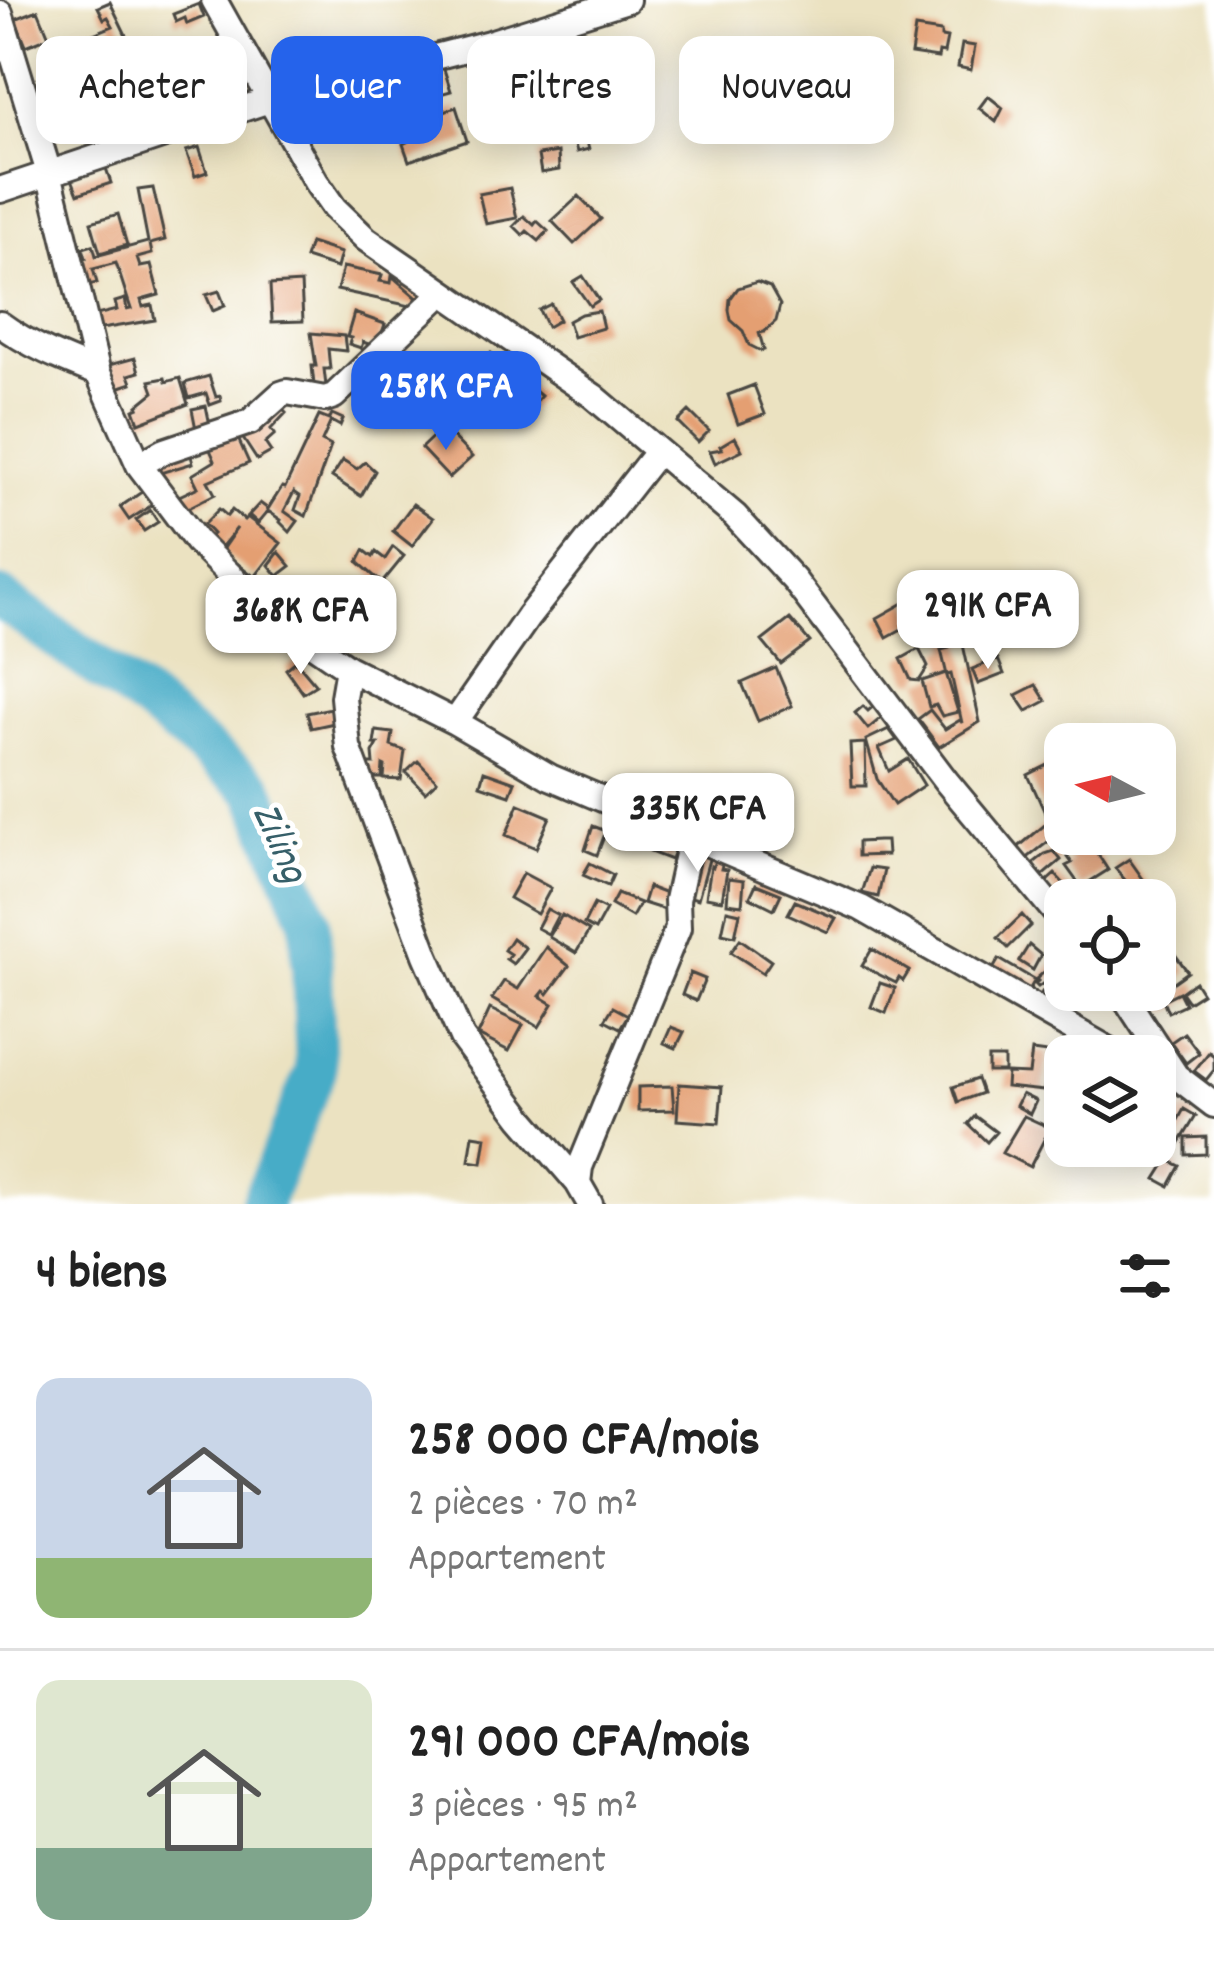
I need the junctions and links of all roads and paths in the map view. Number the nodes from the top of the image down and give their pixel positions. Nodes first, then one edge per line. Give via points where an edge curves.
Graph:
1 (214, 0) edge
2 (627, 0) edge
3 (0, 14) edge
4 (443, 55) edge
5 (271, 97) edge
6 (271, 99) edge
7 (298, 144) edge
8 (49, 173) junction
9 (0, 190) edge
10 (442, 293) junction
11 (0, 324) edge
12 (98, 373) junction
13 (658, 451) junction
14 (139, 465) junction
15 (348, 668) junction
16 (455, 722) junction
17 (692, 836) junction
18 (1044, 899) edge
19 (1083, 1035) edge
20 (1176, 1079) edge
21 (1214, 1105) edge
22 (584, 1193) edge

1 - 5 street
2 - 4 street
3 - 8 street
6 - 8 street
7 - 10 street via 334,208
8 - 9 street
8 - 12 street
10 - 13 street
10 - 14 street via 334,396 280,394 250,422
11 - 12 street
12 - 14 street
13 - 16 street
13 - 18 street via 794,580
14 - 15 street via 251,596
15 - 16 street
15 - 22 street via 348,747 462,1038
16 - 17 street via 550,777
17 - 19 street via 861,908
17 - 22 street via 678,928 580,1167
20 - 21 street

